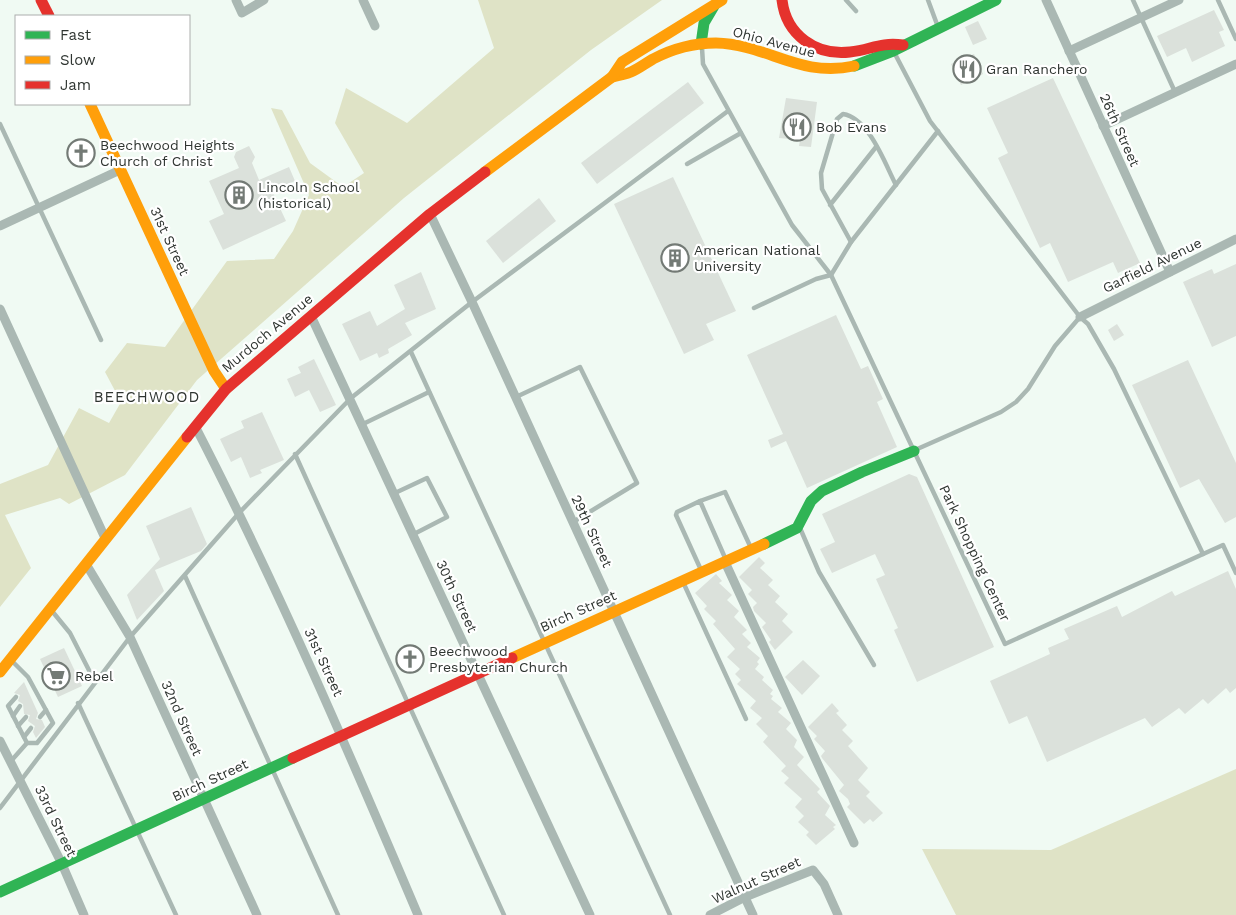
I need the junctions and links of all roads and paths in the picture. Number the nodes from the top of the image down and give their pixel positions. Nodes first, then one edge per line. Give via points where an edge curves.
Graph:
1 (41, 0) edge
2 (236, 0) edge
3 (264, 0) edge
4 (363, 0) edge
5 (782, 0) edge
6 (846, 0) edge
7 (928, 0) edge
8 (996, 0) edge
9 (1046, 0) edge
10 (1132, 0) edge
11 (1179, 0) edge
12 (1218, 0) edge
13 (718, 2) edge
14 (856, 11) dead end
15 (48, 15) edge
16 (1141, 18) junction
17 (375, 26) dead end
18 (939, 28) junction
19 (1236, 39) edge
20 (702, 44) junction
21 (904, 45) junction
22 (680, 48) joint
23 (893, 51) junction
24 (1069, 51) junction
25 (1236, 64) edge
26 (612, 77) junction
27 (1175, 92) junction
28 (90, 105) edge
29 (728, 110) junction
30 (0, 124) edge
31 (1103, 126) junction
32 (938, 131) junction
33 (741, 133) junction
34 (876, 147) junction
35 (687, 164) dead end
36 (120, 170) junction
37 (896, 185) junction
38 (830, 205) junction
39 (39, 208) junction
40 (430, 214) junction
41 (0, 226) edge
42 (1236, 239) edge
43 (851, 242) junction
44 (1170, 272) junction
45 (831, 276) junction
46 (472, 302) junction
47 (754, 308) dead end
48 (0, 309) edge
49 (311, 316) junction
50 (1080, 317) junction
51 (102, 340) dead end
52 (411, 352) junction
53 (226, 388) junction
54 (429, 392) junction
55 (516, 397) junction
56 (351, 398) junction
57 (363, 424) junction
58 (195, 426) junction
59 (914, 451) junction
60 (294, 454) junction
61 (395, 493) junction
62 (700, 502) junction
63 (240, 512) junction
64 (573, 522) junction
65 (800, 527) junction
66 (414, 534) junction
67 (106, 540) junction
68 (752, 550) junction
69 (1203, 554) junction
70 (726, 562) junction
71 (86, 564) junction
72 (702, 572) junction
73 (1236, 573) edge
74 (185, 576) junction
75 (683, 581) junction
76 (50, 609) junction
77 (614, 611) junction
78 (130, 637) junction
79 (544, 643) junction
80 (10, 659) junction
81 (874, 665) dead end
82 (0, 672) edge
83 (478, 673) junction
84 (30, 680) junction
85 (95, 682) junction
86 (26, 685) dead end
87 (34, 687) junction
88 (30, 693) dead end
89 (16, 697) dead end
90 (40, 699) junction
91 (78, 703) junction
92 (410, 704) junction
93 (20, 706) dead end
94 (35, 706) dead end
95 (46, 710) junction
96 (13, 716) junction
97 (26, 717) dead end
98 (40, 717) dead end
99 (746, 718) dead end
100 (18, 726) junction
101 (31, 728) dead end
102 (342, 736) junction
103 (24, 737) junction
104 (0, 742) edge
105 (27, 743) junction
106 (11, 761) junction
107 (271, 768) junction
108 (20, 779) junction
109 (204, 799) junction
110 (0, 808) edge
111 (137, 829) junction
112 (854, 843) dead end
113 (62, 864) junction
114 (0, 892) edge
115 (745, 897) junction
116 (84, 915) edge
117 (176, 915) edge
118 (257, 915) edge
119 (338, 915) edge
120 (418, 915) edge
121 (504, 915) edge
122 (590, 915) edge
123 (670, 915) edge
124 (710, 915) edge
125 (753, 915) edge
126 (838, 915) edge

1 - 15 main road
2 - 3 street via 242,13
4 - 17 street
5 - 21 main road via 790,26 809,46 836,53 881,44
6 - 14 lane
7 - 18 lane
8 - 18 main road, Ohio Avenue
9 - 24 street, 26th Street
10 - 16 lane
11 - 16 street
12 - 19 lane
13 - 20 main road via 704,22
13 - 26 main road, Murdoch Avenue via 622,62
16 - 24 street
16 - 27 lane
18 - 21 main road, Ohio Avenue
20 - 22 main road, Ohio Avenue
20 - 23 main road, Ohio Avenue via 731,45 792,64 837,70 860,65
20 - 29 lane, Park Shopping Center via 703,64
21 - 23 main road, Ohio Avenue
22 - 26 main road, Murdoch Avenue via 631,74
23 - 32 lane
24 - 31 street, 26th Street
25 - 27 street
26 - 40 main road, Murdoch Avenue
27 - 31 street
28 - 36 main road, 31st Street
29 - 33 lane, Park Shopping Center
29 - 46 lane
30 - 39 lane
31 - 44 street, 26th Street
32 - 37 lane
32 - 50 lane
33 - 35 lane
33 - 45 lane, Park Shopping Center via 792,225
34 - 37 lane
34 - 38 lane
34 - 38 lane via 866,129 849,115 837,118 821,174 822,189
36 - 39 street
36 - 53 main road, 31st Street via 214,371
37 - 43 lane
38 - 43 lane
39 - 41 street
39 - 51 lane
40 - 46 street, 29th Street
40 - 49 main road, Murdoch Avenue
42 - 44 street, Garfield Avenue
43 - 45 lane
44 - 50 street, Garfield Avenue
45 - 47 lane via 816,279
45 - 59 lane, Park Shopping Center
46 - 52 lane
46 - 55 street, 29th Street
48 - 67 street
49 - 53 main road, Murdoch Avenue
49 - 56 street, 30th Street
50 - 59 lane via 1055,346 1016,402 1001,412
50 - 69 lane via 1088,324 1114,369
52 - 54 lane
52 - 56 lane
53 - 58 main road, Murdoch Avenue
54 - 57 lane
54 - 79 lane
55 - 64 street, 29th Street
55 - 64 lane via 580,367 636,483
56 - 57 street, 30th Street
56 - 60 lane
57 - 61 street, 30th Street
58 - 63 street, 31st Street
58 - 67 main road, Murdoch Avenue
59 - 65 main road via 822,491 808,506
59 - 69 lane, Park Shopping Center via 1005,644
60 - 63 lane
60 - 92 lane
61 - 66 street, 30th Street
61 - 66 lane via 427,478 447,517
62 - 68 lane via 725,492
62 - 70 lane
62 - 72 lane via 676,515
63 - 74 lane
63 - 102 street, 31st Street
64 - 77 street, 29th Street
65 - 68 main road, Birch Street
65 - 81 lane via 819,572
66 - 83 street, 30th Street
67 - 71 main road, Murdoch Avenue
68 - 70 main road, Birch Street
69 - 73 lane, Park Shopping Center via 1223,545
70 - 72 main road, Birch Street
70 - 112 street
71 - 76 main road, Murdoch Avenue
71 - 78 street, 32nd Street
72 - 75 main road, Birch Street
74 - 78 lane
74 - 107 lane
75 - 77 main road, Birch Street
75 - 99 lane
76 - 80 main road, Murdoch Avenue
76 - 85 lane via 70,632
77 - 79 main road, Birch Street
77 - 115 street, 29th Street
78 - 85 lane
78 - 109 street, 32nd Street
79 - 83 main road, Birch Street
79 - 123 lane
80 - 82 main road, Murdoch Avenue
80 - 84 lane
83 - 92 main road, Birch Street
83 - 122 street, 30th Street
84 - 86 lane
84 - 87 lane
85 - 91 lane
87 - 88 lane
87 - 90 lane
89 - 96 lane via 8,706
90 - 94 lane
90 - 95 lane
91 - 108 lane
91 - 111 lane
92 - 102 main road, Birch Street
92 - 121 lane
93 - 96 lane
95 - 98 lane
95 - 105 lane via 53,723 37,743
96 - 100 lane
97 - 100 lane
100 - 103 lane
101 - 103 lane
102 - 107 main road, Birch Street
102 - 120 street, 31st Street
103 - 105 lane
104 - 106 street, 33rd Street
105 - 106 lane
106 - 108 street, 33rd Street
107 - 109 main road, Birch Street
107 - 119 lane
108 - 110 lane
108 - 113 street, 33rd Street
109 - 111 main road, Birch Street
109 - 118 street, 32nd Street
111 - 113 main road, Birch Street
111 - 117 lane
113 - 114 main road, Birch Street
113 - 116 street, 33rd Street
115 - 124 street, Walnut Street
115 - 125 street, 29th Street
115 - 126 street, Walnut Street via 813,870 824,884

